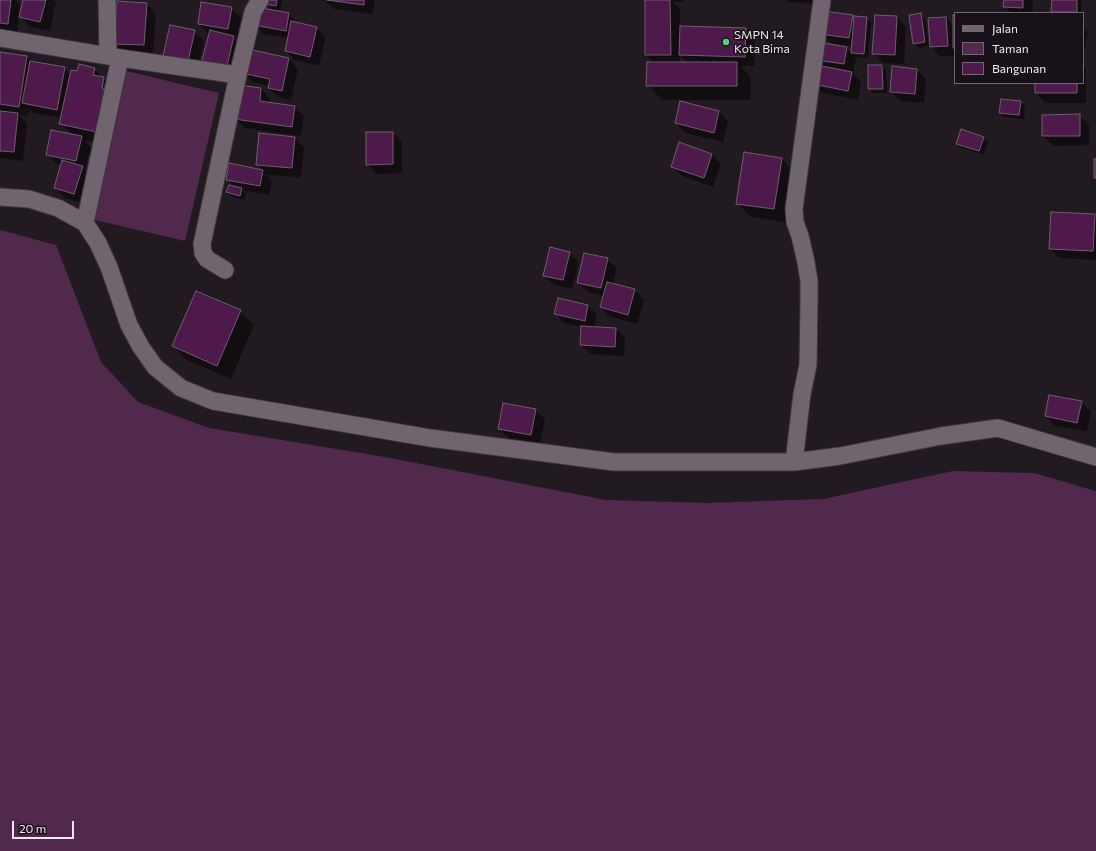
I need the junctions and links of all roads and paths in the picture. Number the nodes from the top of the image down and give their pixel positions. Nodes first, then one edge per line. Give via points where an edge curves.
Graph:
1 (107, 0) edge
2 (260, 0) edge
3 (822, 0) edge
4 (0, 38) edge
5 (114, 57) junction
6 (238, 75) junction
7 (0, 197) edge
8 (86, 223) junction
9 (225, 270) dead end
10 (1096, 457) edge
11 (794, 462) junction

1 - 5 street
2 - 6 street via 253,12
3 - 11 street via 794,209 809,281 808,365
4 - 5 street
5 - 6 street
5 - 8 street
6 - 9 street via 202,244 207,259
7 - 8 street via 29,199 58,208
8 - 11 street via 110,267 129,325 155,367 181,388 213,401 430,438 614,462
10 - 11 street via 998,428

